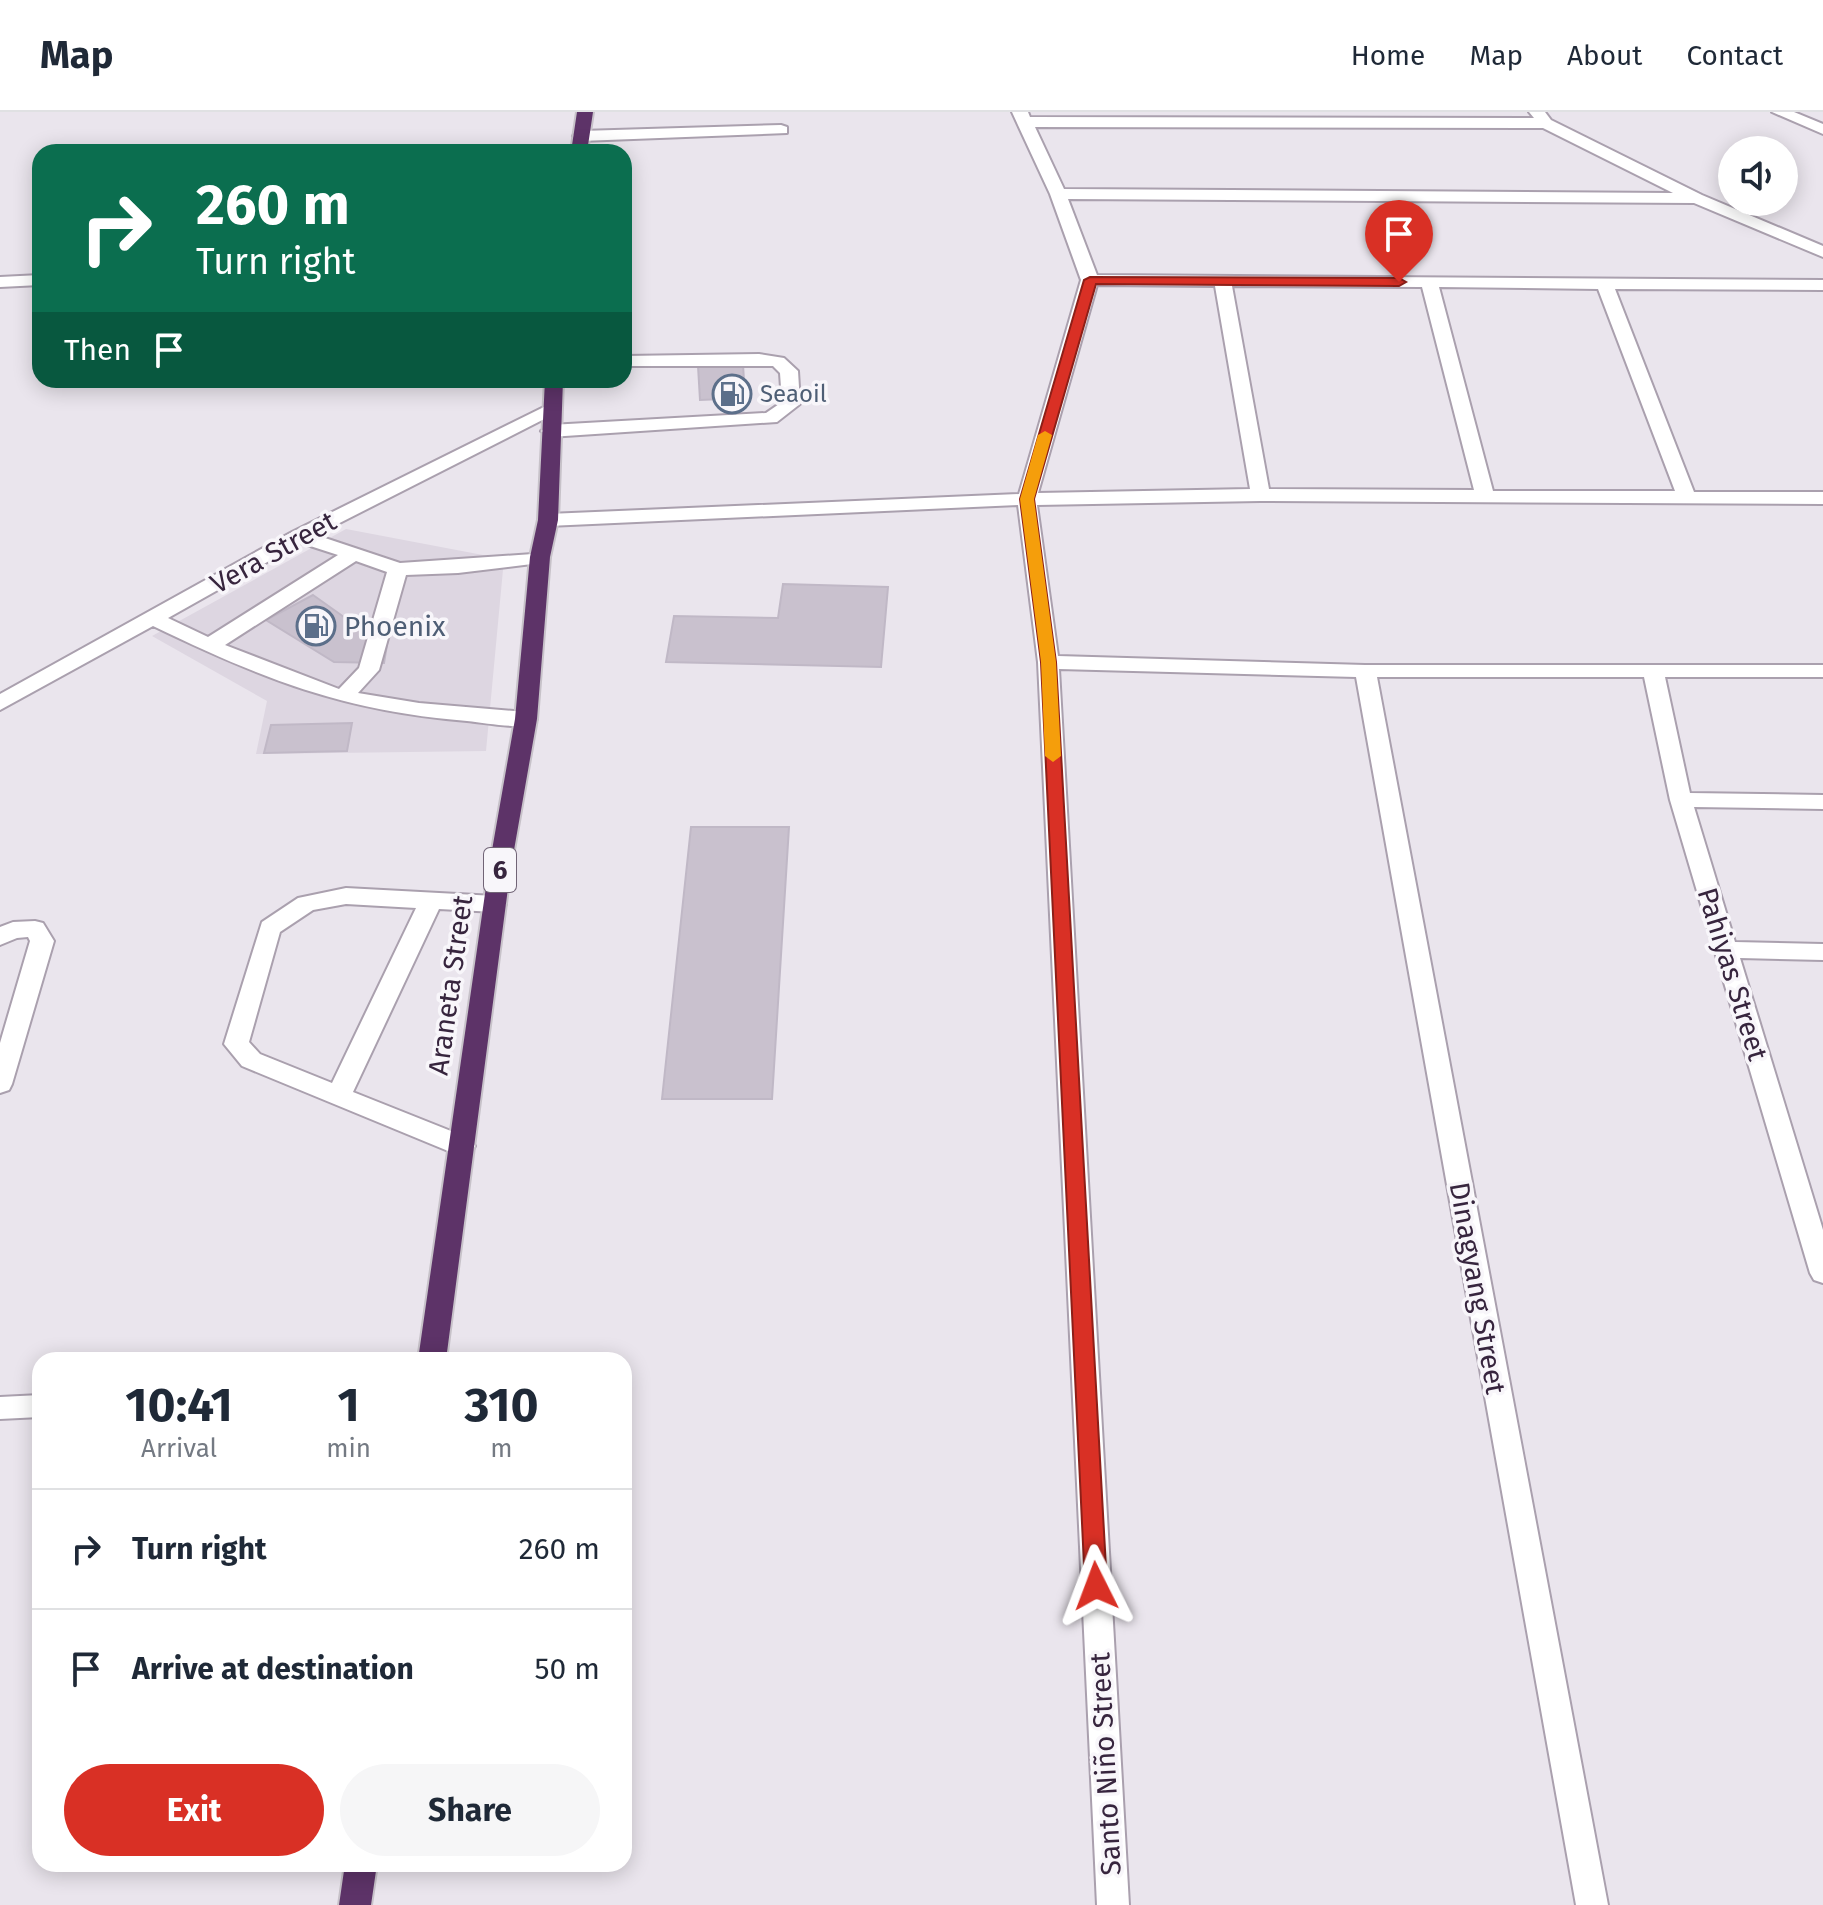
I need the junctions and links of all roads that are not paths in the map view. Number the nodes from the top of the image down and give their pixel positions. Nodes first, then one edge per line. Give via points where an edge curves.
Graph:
1 (585, 112) edge
2 (1780, 112) edge
3 (1022, 117) edge
4 (1542, 118) edge
5 (1823, 129) edge
6 (781, 130) dead end
7 (580, 144) edge
8 (1058, 194) junction
9 (1696, 198) junction
10 (1823, 252) edge
11 (32, 280) edge
12 (1090, 280) junction
13 (1223, 281) junction
14 (0, 282) edge
15 (1429, 282) junction
16 (1605, 284) junction
17 (1823, 285) edge
18 (632, 361) edge
19 (553, 388) edge
20 (550, 420) junction
21 (1260, 495) junction
22 (1485, 496) junction
23 (1687, 498) junction
24 (1823, 498) edge
25 (1027, 499) junction
26 (548, 520) junction
27 (299, 536) junction
28 (352, 555) junction
29 (540, 557) junction
30 (398, 569) junction
31 (154, 619) junction
32 (210, 645) junction
33 (1048, 662) junction
34 (1365, 671) junction
35 (1653, 671) junction
36 (1823, 671) edge
37 (345, 695) junction
38 (0, 703) edge
39 (526, 719) junction
40 (1681, 800) junction
41 (1823, 802) edge
42 (431, 901) junction
43 (495, 904) junction
44 (0, 937) edge
45 (1726, 950) junction
46 (1823, 952) edge
47 (0, 1084) edge
48 (339, 1095) junction
49 (462, 1146) junction
50 (1823, 1273) edge
51 (433, 1352) edge
52 (32, 1406) edge
53 (0, 1408) edge
54 (360, 1872) edge
55 (355, 1905) edge
56 (1113, 1905) edge
57 (1592, 1905) edge

1 - 7 highway
2 - 5 street
3 - 4 street
3 - 8 street
4 - 9 street
6 - 7 street
8 - 9 street
8 - 12 street
9 - 10 street
11 - 14 street
12 - 13 street
12 - 25 street, Santo Niño Street
13 - 15 street
13 - 21 street
15 - 16 street
15 - 22 street
16 - 17 street
16 - 23 street
18 - 20 street via 778,362 789,371 791,404 771,418
19 - 20 highway, Araneta Street / 6
20 - 26 highway, Araneta Street / 6
20 - 27 street, Vera Street
21 - 22 street
21 - 25 street
22 - 23 street
23 - 24 street
25 - 26 street
25 - 33 street, Santo Niño Street
26 - 29 highway, Araneta Street / 6
27 - 28 street
27 - 31 street, Vera Street
28 - 30 street
28 - 32 street
29 - 30 street
29 - 39 highway, Araneta Street / 6
30 - 37 street via 369,670
31 - 32 street
31 - 38 street, Vera Street
32 - 37 street
33 - 34 street
33 - 56 street, Santo Niño Street
34 - 35 street
34 - 57 street, Dinagyang Street
35 - 36 street
35 - 40 street, Pahiyas Street
37 - 39 street via 383,705
39 - 43 highway, Araneta Street / 6
40 - 41 street
40 - 45 street, Pahiyas Street
42 - 43 street
42 - 48 street
42 - 48 street via 346,896 306,904 270,928 236,1044 251,1060
43 - 49 highway, Araneta Street / 6
44 - 47 street via 35,929 42,941
45 - 46 street
45 - 50 street, Pahiyas Street
48 - 49 street
49 - 51 highway, Araneta Street / 6
52 - 53 street
54 - 55 highway

